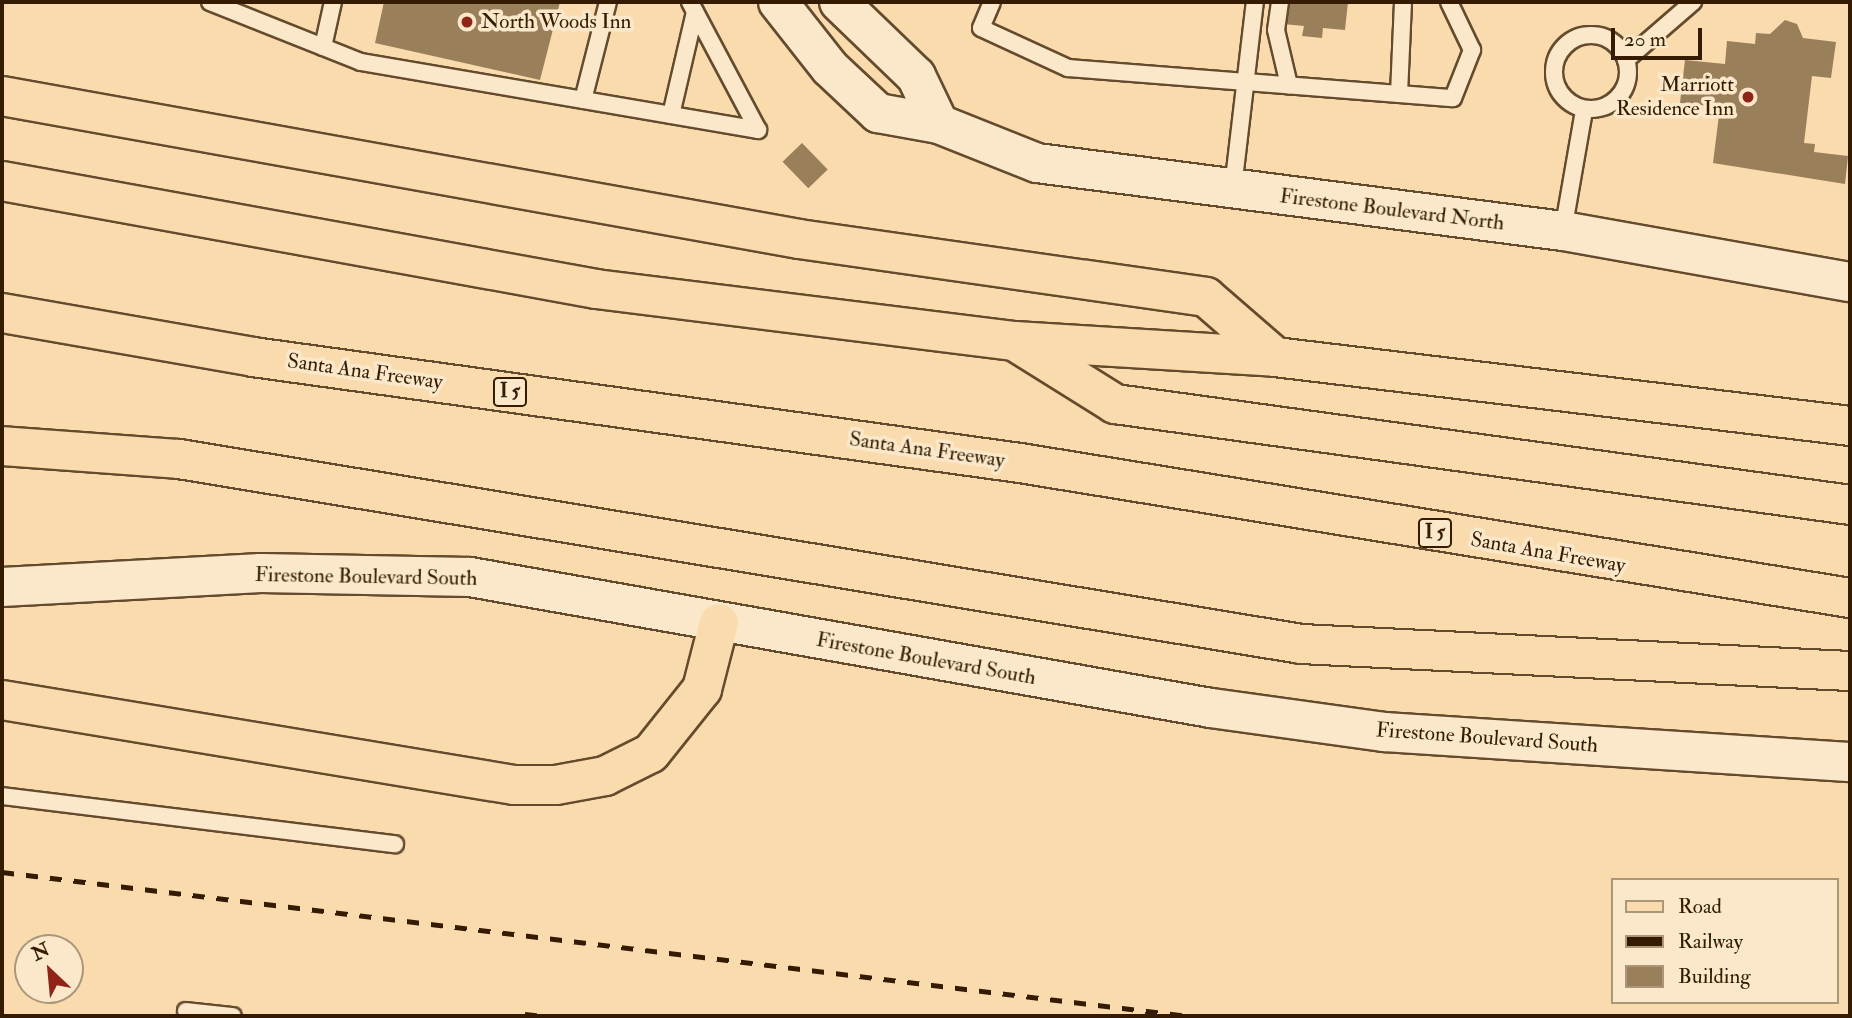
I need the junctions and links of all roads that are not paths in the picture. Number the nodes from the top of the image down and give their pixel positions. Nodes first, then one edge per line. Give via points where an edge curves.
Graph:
1 (210, 2) edge
2 (333, 2) edge
3 (608, 2) edge
4 (778, 2) edge
5 (839, 2) edge
6 (992, 2) edge
7 (1255, 2) edge
8 (1280, 2) edge
9 (1403, 2) edge
10 (1449, 2) edge
11 (1693, 2) edge
12 (693, 7) edge
13 (323, 47) junction
14 (1626, 60) junction
15 (1243, 82) junction
16 (1289, 85) junction
17 (1399, 94) junction
18 (2, 96) edge
19 (583, 100) junction
20 (1584, 111) junction
21 (671, 115) junction
22 (939, 124) junction
23 (2, 181) edge
24 (1233, 191) junction
25 (1563, 231) junction
26 (1850, 282) edge
27 (2, 313) edge
28 (1015, 341) junction
29 (1275, 357) junction
30 (1850, 426) edge
31 (2, 446) edge
32 (1850, 505) edge
33 (2, 587) edge
34 (1850, 598) edge
35 (719, 623) junction
36 (1850, 671) edge
37 (2, 700) edge
38 (1850, 762) edge
39 (2, 796) edge
40 (395, 844) dead end
41 (186, 1011) dead end
42 (233, 1016) edge

1 - 13 lane
2 - 13 lane
3 - 19 lane
4 - 22 street, Firestone Boulevard North via 830,68 878,113
5 - 22 street via 916,76
6 - 15 lane via 981,29 1069,68
7 - 15 lane
8 - 16 lane via 1276,30
9 - 17 lane
10 - 17 lane via 1472,50 1453,98
11 - 14 lane
12 - 21 lane
12 - 21 lane via 758,130
13 - 19 lane via 361,62
14 - 20 lane via 1620,96 1604,109
14 - 20 lane via 1603,35 1576,37 1558,52 1553,72 1559,93
15 - 16 lane
15 - 24 lane
16 - 17 lane
18 - 29 main road via 799,239 1206,297
19 - 21 lane
20 - 25 lane
22 - 24 street, Firestone Boulevard North via 1037,163
23 - 28 main road via 596,289
24 - 25 street, Firestone Boulevard North
25 - 26 street, Firestone Boulevard North
27 - 34 main road, Santa Ana Freeway / I 5 via 253,357 1020,463
28 - 29 main road
28 - 32 main road via 1115,404
29 - 30 main road
31 - 36 main road via 179,459 1301,644
33 - 35 street, Firestone Boulevard South via 261,573 470,577
35 - 37 main road via 702,689 681,723 651,753 606,776 513,785 251,737
35 - 38 street, Firestone Boulevard South via 1384,732
39 - 40 lane
41 - 42 lane

